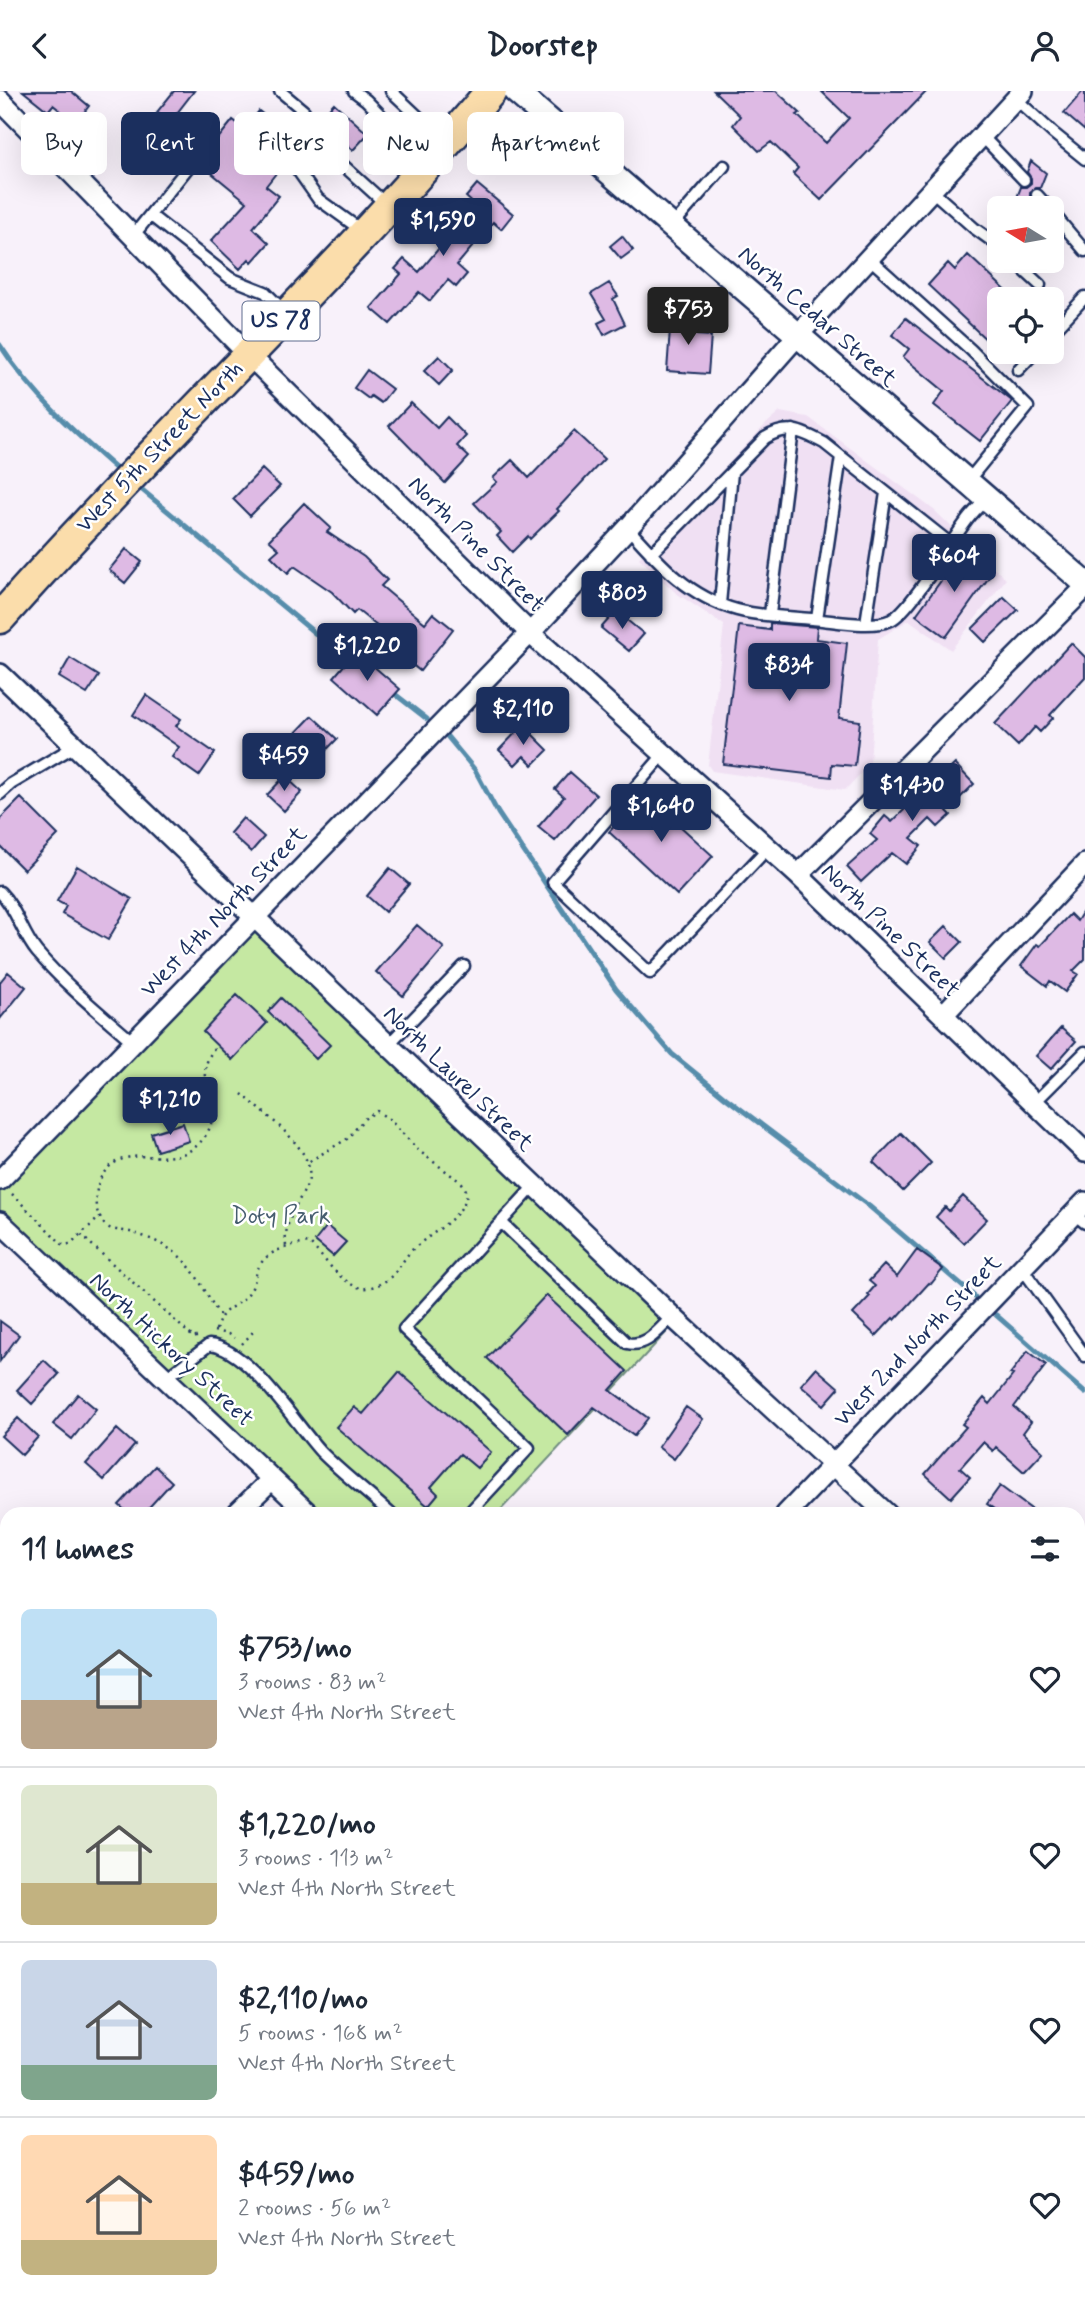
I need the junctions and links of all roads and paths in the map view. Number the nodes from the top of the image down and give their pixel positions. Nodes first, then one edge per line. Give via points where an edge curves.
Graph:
1 (280, 91) edge
2 (354, 91) edge
3 (391, 91) edge
4 (491, 91) edge
5 (515, 91) edge
6 (1020, 95) edge
7 (0, 100) edge
8 (304, 112) edge
9 (382, 112) edge
10 (407, 112) edge
11 (453, 136) edge
12 (982, 136) junction
13 (1085, 159) edge
14 (724, 166) dead end
15 (349, 171) edge
16 (182, 175) edge
17 (302, 175) edge
18 (418, 175) edge
19 (1024, 180) dead end
20 (932, 190) junction
21 (388, 207) junction
22 (150, 215) junction
23 (672, 226) junction
24 (1064, 226) edge
25 (364, 233) junction
26 (133, 236) junction
27 (987, 237) edge
28 (1085, 251) edge
29 (869, 258) junction
30 (1027, 273) edge
31 (1040, 285) dead end
32 (1085, 297) edge
33 (287, 314) junction
34 (1064, 320) edge
35 (798, 335) junction
36 (249, 355) junction
37 (1024, 364) edge
38 (1018, 370) dead end
39 (793, 430) junction
40 (841, 457) junction
41 (732, 471) junction
42 (967, 482) junction
43 (886, 493) junction
44 (986, 498) junction
45 (628, 528) junction
46 (951, 544) junction
47 (651, 554) junction
48 (1085, 585) edge
49 (720, 604) junction
50 (770, 614) junction
51 (0, 618) edge
52 (817, 619) junction
53 (866, 623) junction
54 (530, 633) junction
55 (0, 674) edge
56 (75, 746) junction
57 (664, 754) junction
58 (0, 794) edge
59 (768, 848) junction
60 (1085, 864) edge
61 (798, 876) junction
62 (0, 892) edge
63 (253, 917) junction
64 (464, 966) dead end
65 (943, 1015) junction
66 (133, 1042) junction
67 (388, 1045) junction
68 (214, 1048) dead end
69 (1085, 1052) edge
70 (242, 1094) dead end
71 (1034, 1103) junction
72 (1085, 1152) edge
73 (308, 1162) junction
74 (4, 1185) edge
75 (535, 1185) junction
76 (1081, 1213) edge
77 (101, 1216) junction
78 (0, 1222) edge
79 (501, 1222) junction
80 (81, 1235) junction
81 (286, 1246) junction
82 (1022, 1268) junction
83 (220, 1317) junction
84 (672, 1317) junction
85 (216, 1330) junction
86 (253, 1332) dead end
87 (1085, 1356) edge
88 (166, 1378) junction
89 (834, 1464) junction
90 (272, 1479) junction
91 (243, 1507) edge
92 (302, 1507) edge
93 (383, 1507) edge
94 (474, 1507) edge
95 (793, 1507) edge
96 (880, 1507) edge

1 - 8 lane
2 - 9 lane
3 - 10 lane
4 - 11 main road, West 5th Street North / US 78
5 - 23 street, North Cedar Street
6 - 12 street, West 4th North Street
6 - 13 lane via 1053,134
7 - 26 street, North Pine Street
12 - 19 lane
12 - 20 street, West 4th North Street
14 - 23 lane
15 - 21 lane
16 - 22 lane
17 - 25 lane via 318,199
18 - 21 main road, West 5th Street North / US 78
20 - 27 lane
20 - 29 street, West 4th North Street
21 - 25 main road, West 5th Street North / US 78
22 - 26 lane
22 - 33 lane via 230,278 265,292
23 - 35 street, North Cedar Street
24 - 28 lane
25 - 33 main road, West 5th Street North / US 78
26 - 36 street, North Pine Street
29 - 35 street, West 4th North Street
29 - 42 lane via 1028,407
30 - 31 lane
32 - 34 lane
33 - 36 main road, West 5th Street North / US 78
35 - 42 street, North Cedar Street
35 - 45 street, West 4th North Street
36 - 51 main road, West 5th Street North / US 78
36 - 54 street, North Pine Street
37 - 38 lane
39 - 40 lane via 824,443
39 - 41 lane via 765,438
39 - 50 lane
40 - 43 lane
40 - 52 lane
41 - 47 lane
41 - 49 lane
42 - 44 street, North Cedar Street
43 - 46 lane
43 - 53 lane
44 - 46 lane
44 - 48 street, North Cedar Street
45 - 47 lane
45 - 54 street, West 4th North Street
46 - 53 lane via 902,610 891,620
47 - 49 lane via 683,585
48 - 61 street
49 - 50 lane
50 - 52 lane
52 - 53 lane
54 - 57 street, North Pine Street
54 - 63 street, West 4th North Street
55 - 56 street, North Laurel Street
56 - 58 lane
56 - 63 street, North Laurel Street
57 - 59 street, North Pine Street
57 - 59 lane via 553,882 650,973
59 - 61 street, North Pine Street
60 - 65 street
61 - 65 street, North Pine Street
62 - 66 lane via 35,950
63 - 66 street, West 4th North Street
63 - 67 street, North Laurel Street
64 - 67 lane
65 - 71 street, North Pine Street
66 - 74 street, West 4th North Street
67 - 75 street, North Laurel Street
68 - 77 path via 205,1071 214,1112 207,1133 190,1152 178,1156 117,1161 99,1178 95,1207
69 - 71 lane
70 - 73 path via 294,1141
71 - 72 street, North Pine Street
73 - 81 path via 309,1181 286,1230
73 - 81 path via 347,1139 363,1119 377,1111 462,1183 466,1198 454,1216 412,1250 390,1278 373,1286 350,1283 309,1243
74 - 80 path via 63,1245
75 - 79 lane
75 - 84 street, North Laurel Street
76 - 82 street, West 2nd North Street
77 - 80 path
77 - 83 path via 110,1228 160,1242 179,1256
78 - 88 street, North Hickory Street
79 - 84 lane via 627,1343 645,1343
79 - 94 lane via 404,1329 529,1448
80 - 85 path via 194,1338
81 - 83 path via 260,1265 250,1291
82 - 87 lane
82 - 89 street, West 2nd North Street
83 - 85 path
84 - 89 street, North Laurel Street
85 - 86 path via 242,1345
88 - 90 street, North Hickory Street
88 - 93 lane via 209,1345 232,1352 321,1451
89 - 95 street, West 2nd North Street
89 - 96 street, North Laurel Street
90 - 91 street
90 - 92 street, North Hickory Street

